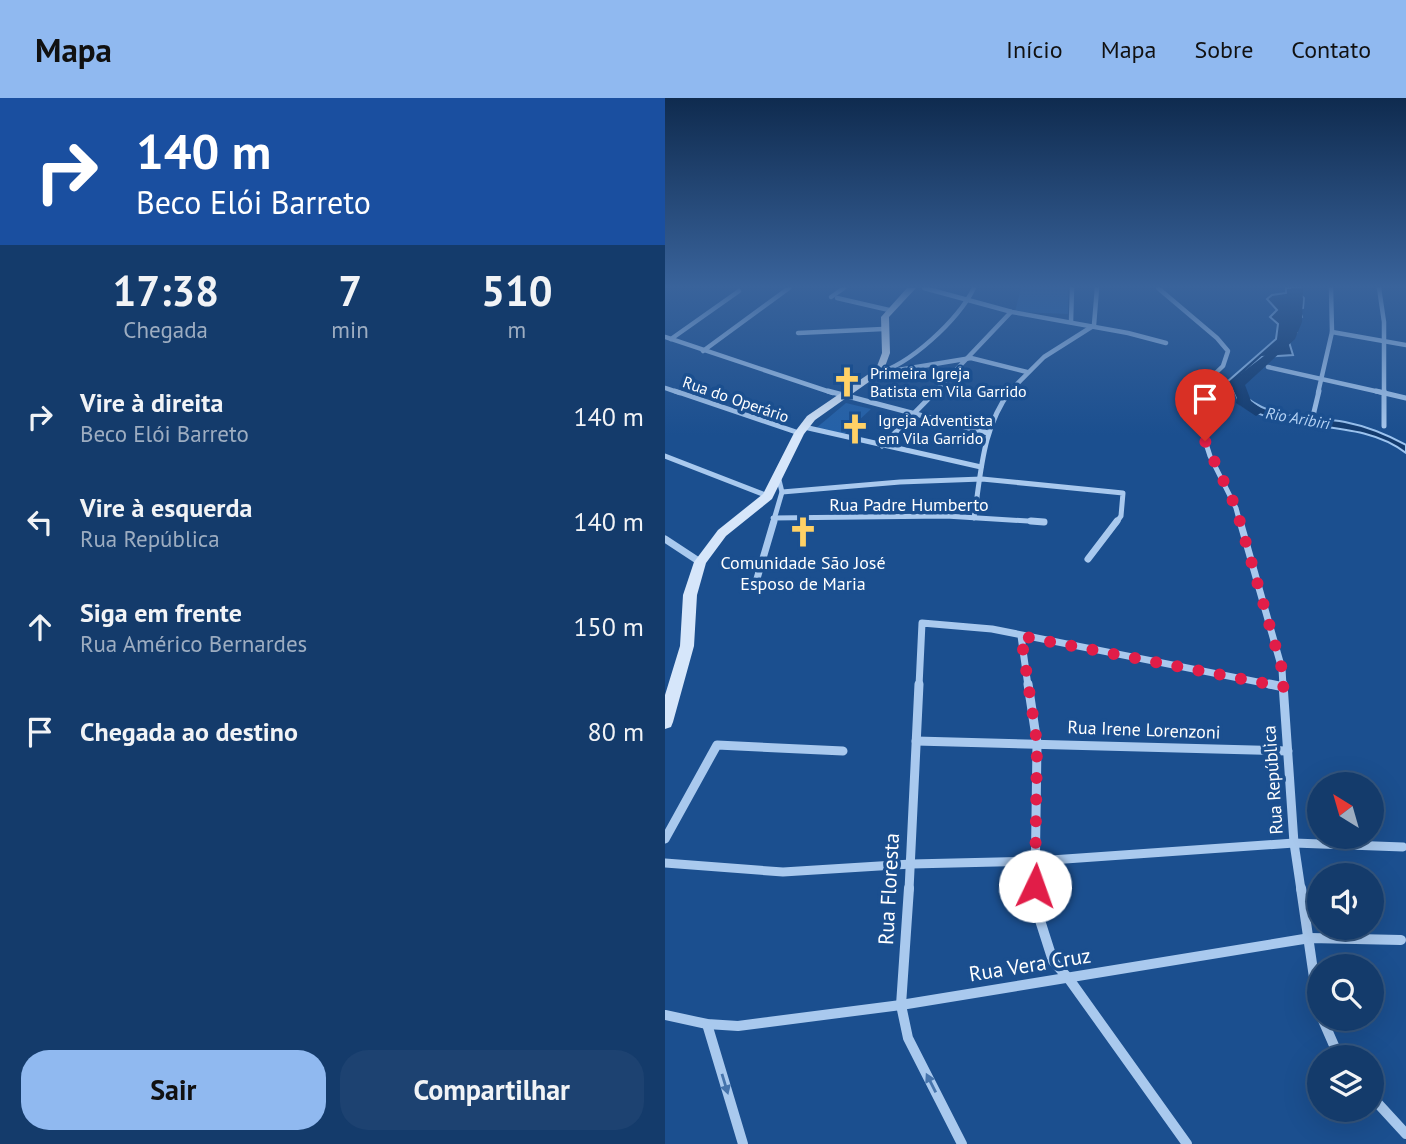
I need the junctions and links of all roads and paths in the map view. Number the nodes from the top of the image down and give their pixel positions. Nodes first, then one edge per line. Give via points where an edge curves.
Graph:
1 (722, 337) edge
2 (884, 337) edge
3 (928, 337) edge
4 (991, 337) edge
5 (1076, 337) edge
6 (1140, 337) edge
7 (1217, 337) edge
8 (1331, 337) edge
9 (1357, 337) edge
10 (1384, 337) edge
11 (668, 338) edge
12 (1384, 342) junction
13 (1166, 343) dead end
14 (1406, 345) edge
15 (703, 351) junction
16 (971, 358) junction
17 (1268, 367) dead end
18 (892, 371) junction
19 (1027, 372) junction
20 (875, 374) junction
21 (1322, 379) junction
22 (665, 388) edge
23 (1381, 393) junction
24 (842, 396) junction
25 (1406, 398) edge
26 (914, 414) junction
27 (1313, 416) dead end
28 (1384, 426) dead end
29 (801, 430) junction
30 (988, 433) junction
31 (882, 446) junction
32 (665, 456) edge
33 (981, 467) junction
34 (778, 476) junction
35 (982, 479) junction
36 (782, 492) junction
37 (768, 496) junction
38 (773, 518) junction
39 (974, 518) junction
40 (1044, 522) dead end
41 (665, 539) edge
42 (1088, 559) dead end
43 (700, 562) junction
44 (756, 582) dead end
45 (1021, 636) junction
46 (1284, 687) junction
47 (666, 718) edge
48 (916, 741) junction
49 (1037, 743) junction
50 (843, 751) dead end
51 (1287, 751) junction
52 (665, 839) edge
53 (1294, 843) junction
54 (1403, 847) dead end
55 (1037, 861) junction
56 (665, 863) edge
57 (911, 864) junction
58 (1307, 921) edge
59 (1307, 939) edge
60 (1384, 940) edge
61 (1401, 940) dead end
62 (1069, 979) junction
63 (901, 1005) junction
64 (665, 1015) edge
65 (707, 1024) junction
66 (1384, 1110) edge
67 (1406, 1134) edge
68 (743, 1144) edge
69 (962, 1144) edge
70 (1187, 1144) edge

1 - 15 street
2 - 20 street via 885,362
3 - 18 street
4 - 16 street
5 - 19 street
6 - 13 street
7 - 46 street, Rua República via 1228,351 1227,361 1194,392 1192,400 1210,456 1236,508
8 - 21 street
9 - 12 street
10 - 12 street
11 - 15 street
12 - 14 street
12 - 23 street
15 - 24 street
16 - 18 street
16 - 19 street
16 - 26 street
17 - 21 street
18 - 20 street
19 - 30 street via 1006,394
20 - 24 street
21 - 23 street
21 - 27 street
22 - 29 street, Rua do Operário
23 - 25 street
23 - 28 street
24 - 26 street
24 - 29 street
26 - 30 street
26 - 31 street
29 - 31 street, Rua do Operário
29 - 34 street
30 - 33 street
31 - 33 street, Rua do Operário
32 - 37 street
33 - 35 street
34 - 36 street
34 - 37 street
35 - 36 street
35 - 39 street
35 - 42 street via 1123,493 1121,516
36 - 38 street
37 - 43 street via 722,533
38 - 39 street, Rua Padre Humberto
38 - 44 street
39 - 40 street, Rua Padre Humberto
41 - 43 street
43 - 47 street via 690,595 687,646
45 - 46 street
45 - 48 street, Rua Floresta via 922,623
45 - 49 street
46 - 51 street, Rua República
48 - 49 street, Rua Irene Lorenzoni
48 - 57 street, Rua Floresta
49 - 51 street, Rua Irene Lorenzoni
49 - 55 street
50 - 52 street via 717,745
51 - 53 street, Rua República
53 - 54 street
53 - 55 street
53 - 58 street, Rua República
55 - 57 street
55 - 62 street via 1035,886 1044,936 1053,961
56 - 57 street via 783,872
57 - 63 street, Rua Floresta
59 - 62 street, Rua Vera Cruz
60 - 61 street, Rua Vera Cruz
62 - 63 street, Rua Vera Cruz
62 - 70 street
63 - 65 street, Rua Vera Cruz via 738,1026
69 -> 63 street, Rua Floresta via 908,1038
64 - 65 street, Rua Vera Cruz
65 -> 68 street
66 - 67 street

